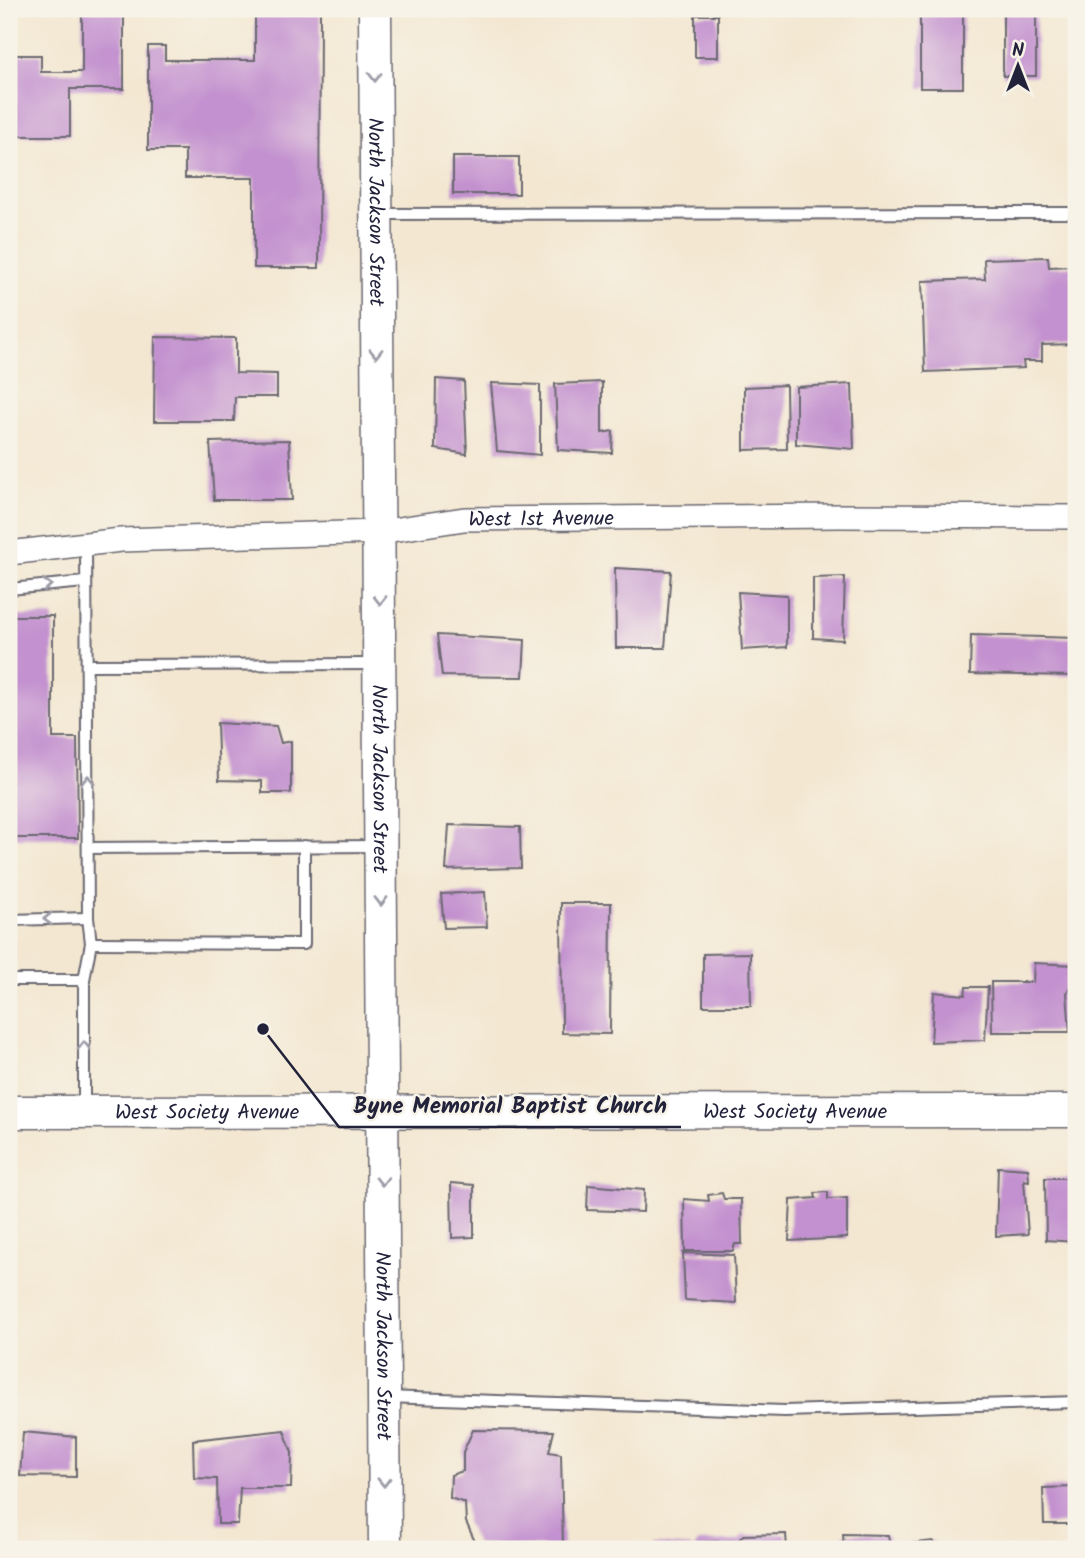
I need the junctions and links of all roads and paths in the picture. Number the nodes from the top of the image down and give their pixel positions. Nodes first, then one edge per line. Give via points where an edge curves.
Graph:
1 (375, 9) edge
2 (1076, 213) edge
3 (376, 214) junction
4 (1076, 517) edge
5 (379, 532) junction
6 (86, 545) junction
7 (9, 553) edge
8 (85, 582) junction
9 (9, 589) edge
10 (380, 664) junction
11 (88, 665) junction
12 (304, 846) junction
13 (381, 846) junction
14 (88, 848) junction
15 (88, 918) junction
16 (9, 919) edge
17 (91, 943) junction
18 (9, 980) edge
19 (84, 980) junction
20 (1076, 1111) edge
21 (9, 1112) edge
22 (84, 1112) junction
23 (382, 1113) junction
24 (383, 1397) junction
25 (1076, 1402) edge
26 (385, 1549) edge

1 -> 3 street, North Jackson Street
2 - 3 lane
3 -> 5 street, North Jackson Street
4 - 5 street, West 1st Avenue via 464,519
5 - 6 street, West 1st Avenue
5 -> 10 street, North Jackson Street
6 - 7 street, West 1st Avenue
6 - 8 lane
9 -> 8 lane
8 - 11 lane
10 - 11 lane
10 - 13 street, North Jackson Street
14 -> 11 lane
12 - 13 lane
12 - 14 lane
12 - 17 lane via 303,944
13 -> 23 street, North Jackson Street
14 - 15 lane
15 -> 16 lane
15 - 17 lane
17 - 19 lane
18 - 19 lane
22 -> 19 lane
20 - 23 street, West Society Avenue
21 - 22 street, West Society Avenue
22 - 23 street, West Society Avenue
23 -> 24 street, North Jackson Street
24 - 25 lane via 785,1411
24 -> 26 street, North Jackson Street

